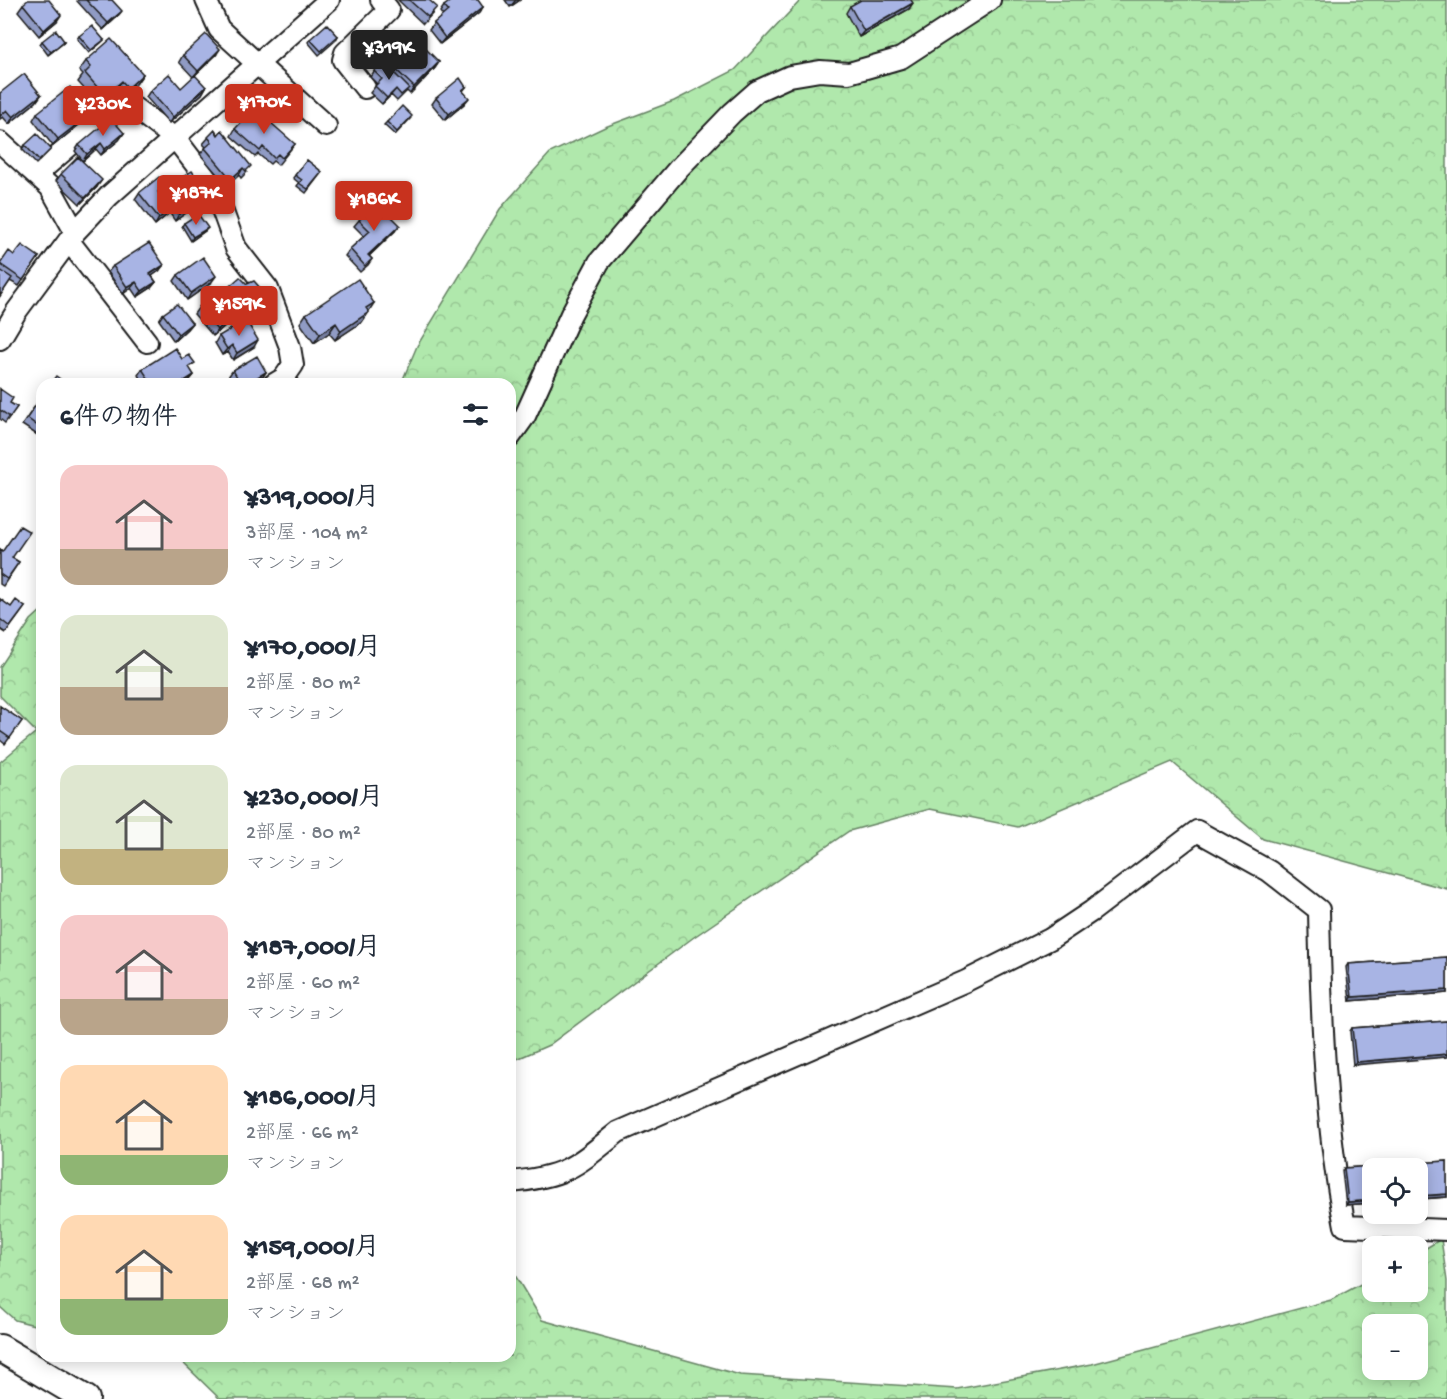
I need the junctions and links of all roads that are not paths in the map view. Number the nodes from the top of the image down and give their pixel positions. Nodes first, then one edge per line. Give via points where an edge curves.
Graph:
1 (206, 0) edge
2 (328, 0) edge
3 (381, 0) edge
4 (990, 0) edge
5 (258, 64) junction
6 (364, 88) dead end
7 (326, 126) dead end
8 (176, 139) junction
9 (0, 142) edge
10 (37, 174) junction
11 (72, 236) junction
12 (0, 339) edge
13 (147, 342) dead end
14 (284, 378) edge
15 (516, 429) edge
16 (516, 1182) edge
17 (1447, 1230) edge
18 (0, 1348) edge
19 (87, 1399) edge

1 - 5 street via 219,28
2 - 5 street
3 - 6 street via 389,10 345,52 344,60
4 - 15 street via 901,58 849,73 820,71 790,76 757,91 732,113 599,262
5 - 7 street
5 - 8 street
8 - 10 street via 129,104 111,110
8 - 11 street via 109,196
8 - 14 street via 215,190 236,248 268,289 290,347 293,365
9 - 10 street
10 - 11 street via 50,187
11 - 12 street
11 - 13 street
16 - 17 street via 546,1179 574,1167 618,1132 966,981 1050,939 1197,831 1269,871 1319,910 1320,980 1336,1180 1345,1226
18 - 19 main road

